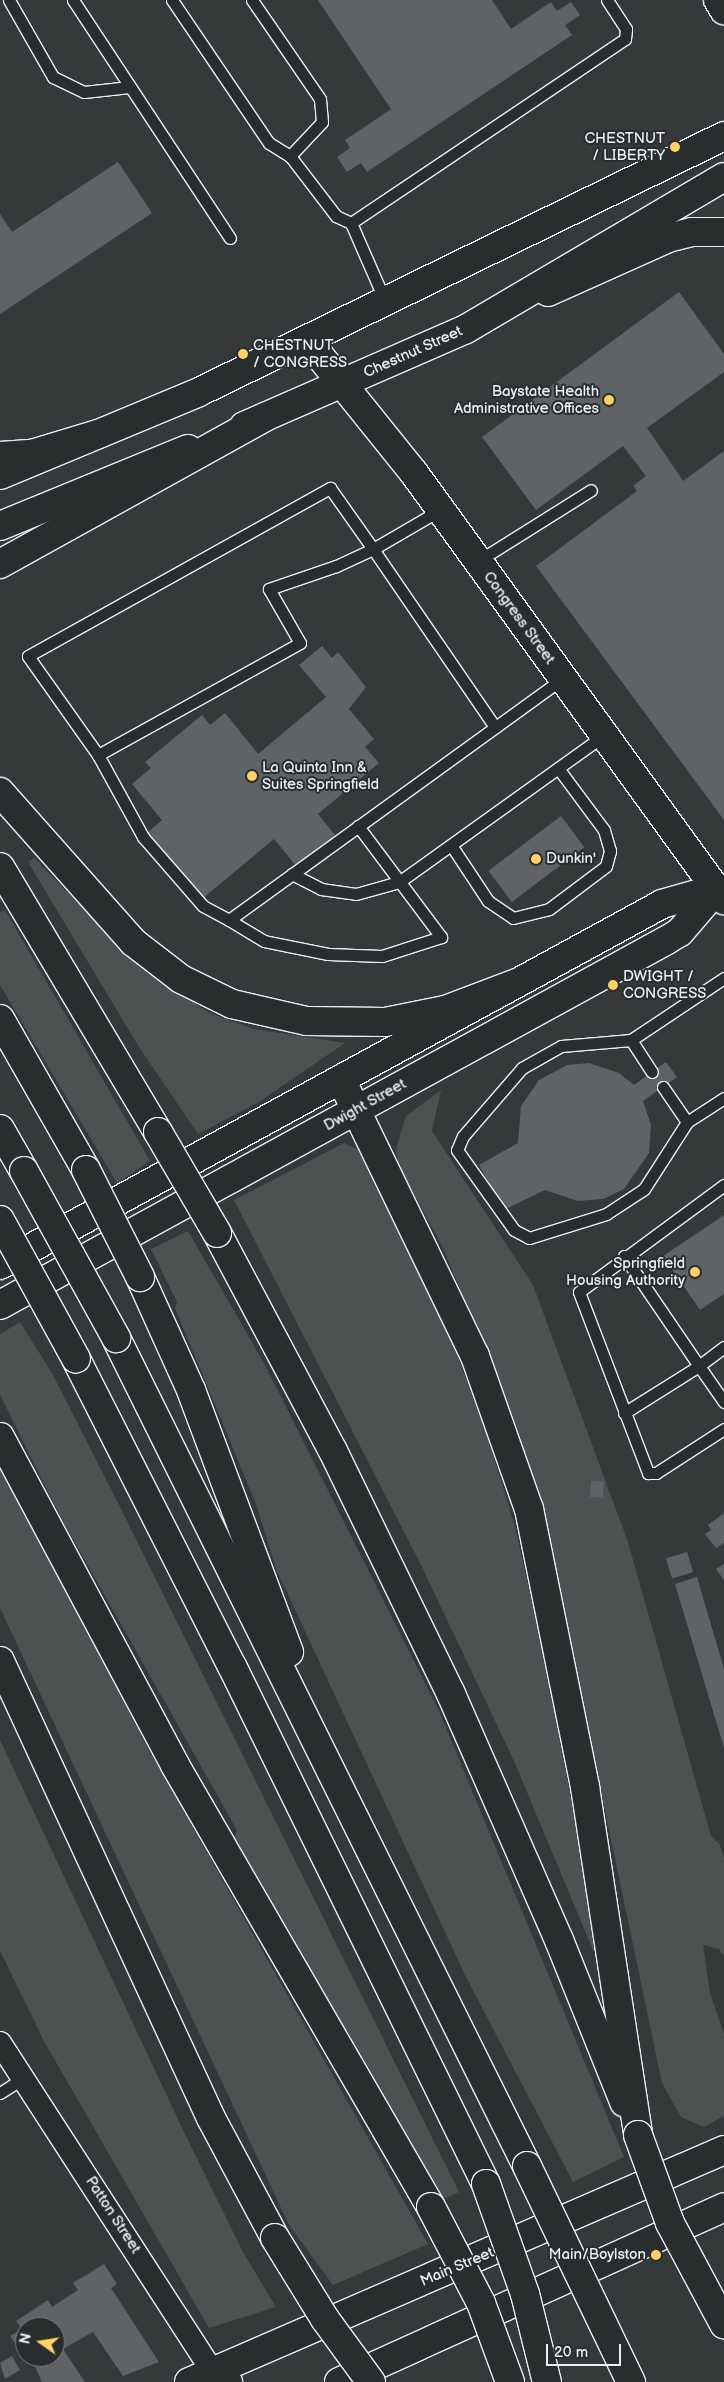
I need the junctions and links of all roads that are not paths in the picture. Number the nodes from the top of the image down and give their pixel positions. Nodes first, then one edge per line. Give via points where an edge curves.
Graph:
1 (9, 0) edge
2 (73, 0) edge
3 (172, 0) edge
4 (252, 0) edge
5 (607, 0) edge
6 (718, 0) edge
7 (724, 10) edge
8 (130, 87) junction
9 (724, 136) edge
10 (290, 156) junction
11 (724, 177) edge
12 (351, 223) junction
13 (724, 232) edge
14 (230, 238) dead end
15 (386, 302) junction
16 (466, 328) junction
17 (307, 340) junction
18 (344, 383) junction
19 (265, 417) junction
20 (98, 434) junction
21 (0, 456) edge
22 (0, 475) edge
23 (591, 490) dead end
24 (440, 510) junction
25 (0, 526) edge
26 (372, 549) junction
27 (478, 561) junction
28 (0, 564) edge
29 (563, 678) junction
30 (495, 727) junction
31 (604, 735) junction
32 (98, 755) junction
33 (558, 768) junction
34 (0, 792) edge
35 (358, 826) junction
36 (451, 845) junction
37 (0, 867) edge
38 (292, 874) junction
39 (400, 882) junction
40 (721, 892) edge
41 (229, 920) junction
42 (724, 978) edge
43 (519, 982) junction
44 (0, 1019) edge
45 (631, 1040) junction
46 (652, 1072) dead end
47 (341, 1079) junction
48 (663, 1087) dead end
49 (724, 1098) edge
50 (356, 1110) junction
51 (688, 1122) junction
52 (0, 1130) edge
53 (724, 1185) edge
54 (0, 1220) edge
55 (624, 1256) junction
56 (0, 1265) edge
57 (0, 1304) edge
58 (724, 1347) edge
59 (699, 1366) junction
60 (724, 1402) edge
61 (624, 1413) junction
62 (724, 1428) edge
63 (0, 1437) edge
64 (0, 1661) edge
65 (0, 1691) edge
66 (310, 1725) junction
67 (65, 1802) junction
68 (0, 2043) edge
69 (23, 2078) junction
70 (0, 2093) edge
71 (638, 2135) junction
72 (724, 2150) edge
73 (724, 2207) edge
74 (724, 2324) edge
75 (211, 2379) edge
76 (339, 2382) edge
77 (372, 2382) edge
78 (510, 2382) edge
79 (547, 2382) edge
80 (631, 2382) edge

1 - 8 lane via 53,78 84,92
2 - 8 lane
3 - 10 lane via 269,142
4 - 10 lane via 320,100 322,122
5 - 12 lane via 626,29 625,40
6 - 7 main road
8 - 14 lane
9 - 15 main road
10 - 12 lane via 336,216
11 - 16 main road, Chestnut Street
12 - 15 lane
13 - 16 main road via 692,232 668,238
15 - 17 main road
16 - 18 main road, Chestnut Street
17 - 18 main road, Congress Street
17 - 20 main road
18 - 19 main road, Chestnut Street
18 - 24 main road, Congress Street
19 - 25 main road, Chestnut Street
19 - 28 main road
20 - 21 main road via 32,454
20 - 22 main road
23 - 27 lane
24 - 26 lane
24 - 27 main road, Congress Street
26 - 30 lane
26 - 32 lane via 269,589 300,644
26 - 32 lane via 330,488 28,656
27 - 29 main road, Congress Street
29 - 30 lane
29 - 31 main road, Congress Street
30 - 35 lane
31 - 33 lane
31 - 40 main road, Congress Street
32 - 41 lane via 143,837 203,906
33 - 36 lane
33 - 36 lane via 604,830 610,850 606,866 549,909 513,918 488,901
34 - 43 main road via 133,942 181,979 232,1004 308,1021 385,1022 446,1010
35 - 38 lane
35 - 39 lane
36 - 39 lane
37 - 71 main road, bridge via 217,1234 333,1451 447,1685 559,1940
38 - 39 lane via 321,888 356,894
38 - 41 lane
39 - 41 lane via 441,937 382,956 328,954 264,940
40 - 43 main road via 662,904
40 - 50 main road, Dwight Street via 680,932
42 - 45 lane
43 - 47 main road
44 - 66 main road, bridge via 86,1170 176,1352 264,1576
45 - 46 lane
45 - 51 lane via 562,1046 522,1068 463,1136 457,1150 460,1157 514,1230 529,1238 606,1214 644,1189
47 - 50 main road
47 - 56 main road
48 - 51 lane
49 - 51 lane
50 - 57 main road, Dwight Street
50 - 71 main road via 475,1356 529,1509 585,1786
52 - 66 main road, bridge via 116,1338
53 - 55 lane
54 - 79 main road, bridge via 76,1359 237,1675 486,2184 525,2294
55 - 59 lane
55 - 61 lane via 580,1292
58 - 59 lane
59 - 60 lane
59 - 61 lane
61 - 62 lane via 648,1472 656,1472
63 - 78 main road, bridge via 166,1750 431,2208 474,2288
64 - 67 main road
65 - 67 main road
66 - 80 main road, bridge
67 - 77 main road, bridge via 208,2110 275,2238 325,2319
68 - 69 street, Patton Street
69 - 70 lane
69 - 75 street, Patton Street
71 - 74 main road, bridge via 670,2223
72 - 75 main road, Main Street
73 - 76 main road

